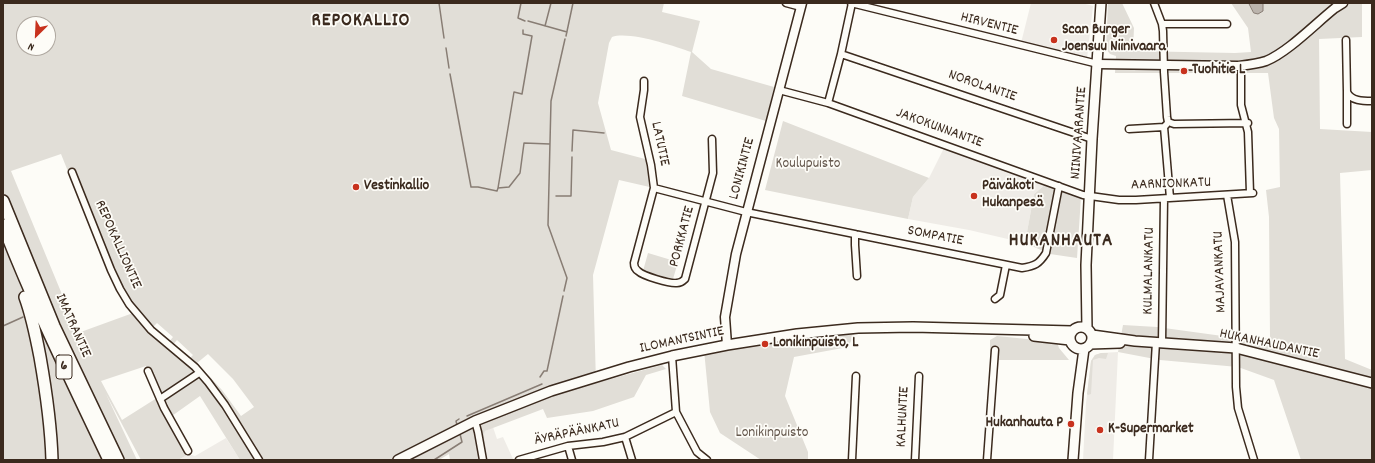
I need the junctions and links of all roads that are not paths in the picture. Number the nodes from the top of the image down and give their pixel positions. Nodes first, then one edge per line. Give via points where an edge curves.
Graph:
1 (786, 3) edge
2 (852, 3) edge
3 (1101, 3) edge
4 (1154, 3) edge
5 (1344, 3) edge
6 (802, 5) edge
7 (1162, 24) junction
8 (1227, 24) dead end
9 (1346, 40) dead end
10 (841, 54) junction
11 (1098, 64) junction
12 (1164, 66) junction
13 (1241, 74) dead end
14 (644, 81) dead end
15 (779, 90) junction
16 (1347, 92) junction
17 (1372, 101) edge
18 (828, 103) junction
19 (1168, 122) junction
20 (1247, 123) junction
21 (1347, 124) dead end
22 (1164, 127) junction
23 (1129, 129) dead end
24 (712, 139) dead end
25 (1092, 139) junction
26 (72, 172) dead end
27 (1059, 186) junction
28 (654, 188) junction
29 (1228, 195) junction
30 (1090, 196) junction
31 (1167, 198) junction
32 (3, 201) edge
33 (706, 202) junction
34 (746, 212) junction
35 (3, 225) edge
36 (856, 234) junction
37 (1006, 265) junction
38 (22, 273) junction
39 (857, 276) dead end
40 (995, 300) dead end
41 (1081, 338) junction
42 (1159, 342) junction
43 (727, 345) junction
44 (1236, 348) junction
45 (995, 350) dead end
46 (672, 356) junction
47 (148, 371) dead end
48 (200, 373) junction
49 (856, 376) dead end
50 (919, 376) dead end
51 (1372, 383) edge
52 (160, 399) junction
53 (676, 412) junction
54 (475, 421) junction
55 (625, 437) junction
56 (568, 446) junction
57 (188, 451) dead end
58 (52, 460) edge
59 (109, 460) edge
60 (118, 460) edge
61 (259, 460) edge
62 (398, 460) edge
63 (483, 460) edge
64 (519, 460) edge
65 (572, 460) edge
66 (632, 460) edge
67 (707, 460) edge
68 (852, 460) edge
69 (915, 460) edge
70 (987, 460) edge
71 (1073, 460) edge
72 (1149, 460) edge
73 (1254, 460) edge

1 - 6 street
2 - 10 street
2 - 11 street, HIRVENTIE
3 - 11 main road, NIINIVAARANTIE
4 - 7 street
5 - 12 street via 1283,52 1266,61 1238,66
6 - 15 street, LONIKINTIE
7 - 8 street
7 - 12 street
9 - 16 street
10 - 18 street
10 - 25 street, NOROLANTIE
11 - 12 street
11 - 25 main road, NIINIVAARANTIE
12 - 19 street
13 - 20 street via 1241,105
14 - 28 street, LATUTIE via 640,117
15 - 18 street, JAKOKUNNANTIE
15 - 34 street, LONIKINTIE
16 - 17 street via 1351,98
16 - 21 street
18 - 27 street, JAKOKUNNANTIE
19 - 20 street
19 - 22 street
20 - 29 street, AARNIONKATU via 1251,193
22 - 23 street
22 - 31 street, KULMALANKATU
24 - 33 street via 713,173
25 - 30 main road, NIINIVAARANTIE
26 - 48 street, REPOKALLIONTIE via 111,270 129,304 152,330
27 - 30 street, JAKOKUNNANTIE
27 - 37 street, SOMPATIE via 1046,253 1040,262 1022,268
28 - 33 street, PORKKATIE
28 - 33 street, PORKKATIE via 634,263 638,272 672,283 682,282 687,275
29 - 31 street, AARNIONKATU
29 - 44 street, MAJAVANKATU via 1235,242
30 - 31 street, AARNIONKATU via 1124,200
30 - 41 main road, NIINIVAARANTIE
31 - 42 street, KULMALANKATU
32 - 60 highway, IMATRANTIE / 6 via 54,326
33 - 34 street, PORKKATIE
34 - 36 street, SOMPATIE
34 - 43 street, LONIKINTIE via 725,317
35 - 38 highway, IMATRANTIE / 6
36 - 37 street, SOMPATIE
36 - 39 street via 854,245
37 - 40 street via 1000,295
38 - 58 highway via 24,294 34,326 45,390
38 - 59 highway, IMATRANTIE / 6
41 - 42 main road, HUKANHAUDANTIE
41 - 43 main road, ILOMANTSINTIE via 1004,328 858,328
41 - 71 main road, NIINIVAARANTIE via 1076,358 1078,393
42 - 44 main road, HUKANHAUDANTIE
42 - 72 street, KULMALANKATU
43 - 46 main road, ILOMANTSINTIE
44 - 51 main road, HUKANHAUDANTIE
44 - 73 street, MAJAVANKATU via 1238,408
45 - 70 street
46 - 53 street
46 - 54 main road, ILOMANTSINTIE via 629,366 550,391
47 - 52 street
48 - 52 street
48 - 61 street, REPOKALLIONTIE via 225,405
49 - 68 street
50 - 69 street, KALHUNTIE
52 - 57 street
53 - 55 street, ÄYRÄPÄÄNKATU
53 - 67 street via 697,452
54 - 62 main road, ILOMANTSINTIE
54 - 63 street
55 - 56 street, ÄYRÄPÄÄNKATU
55 - 66 street
56 - 64 street, ÄYRÄPÄÄNKATU
56 - 65 street

